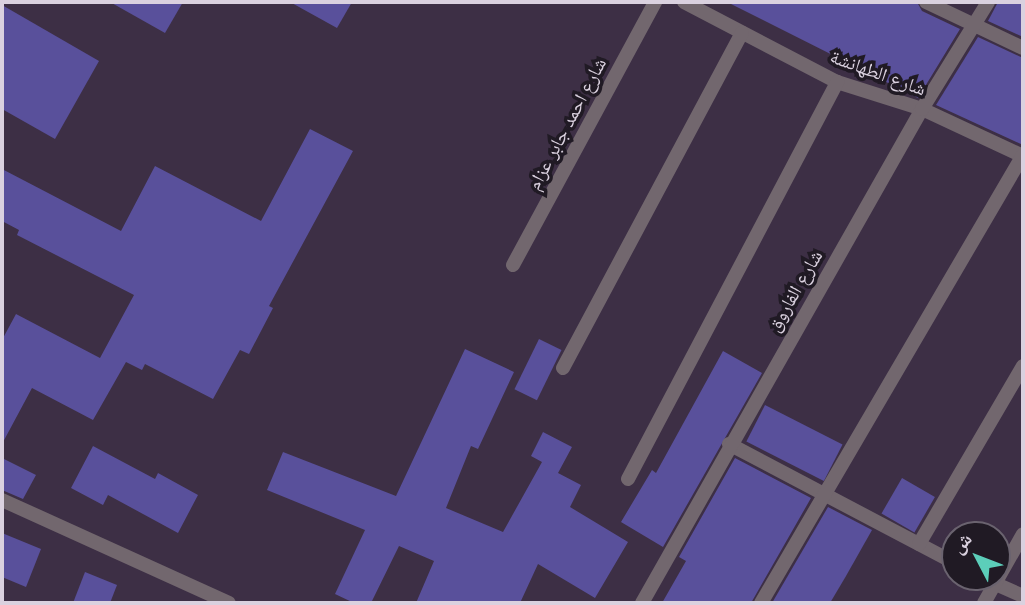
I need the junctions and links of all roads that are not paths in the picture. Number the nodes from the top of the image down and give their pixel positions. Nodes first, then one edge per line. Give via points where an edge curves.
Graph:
1 (655, 2) edge
2 (684, 2) edge
3 (926, 2) edge
4 (988, 2) edge
5 (975, 25) junction
6 (742, 33) junction
7 (1023, 48) edge
8 (837, 82) junction
9 (922, 109) junction
10 (1023, 156) edge
11 (513, 265) dead end
12 (1023, 366) edge
13 (563, 368) dead end
14 (729, 444) junction
15 (628, 479) dead end
16 (829, 494) junction
17 (2, 500) edge
18 (1023, 534) edge
19 (919, 544) junction
20 (941, 556) edge
21 (1011, 557) edge
22 (229, 603) edge
23 (642, 603) edge
24 (761, 603) edge

1 - 11 street, شارع احمد جابر عزام
2 - 6 street, شارع الطهانشة
3 - 5 street
4 - 5 street, شارع الفاروق
5 - 7 street
5 - 9 street, شارع الفاروق
6 - 8 street, شارع الطهانشة
6 - 13 street
8 - 9 street, شارع الطهانشة
8 - 15 street
9 - 10 street, شارع الطهانشة
9 - 14 street, شارع الفاروق
10 - 16 street
12 - 19 street
14 - 16 street
14 - 23 street, شارع الفاروق
16 - 19 street
16 - 24 street
17 - 22 street
18 - 21 street
19 - 20 street

